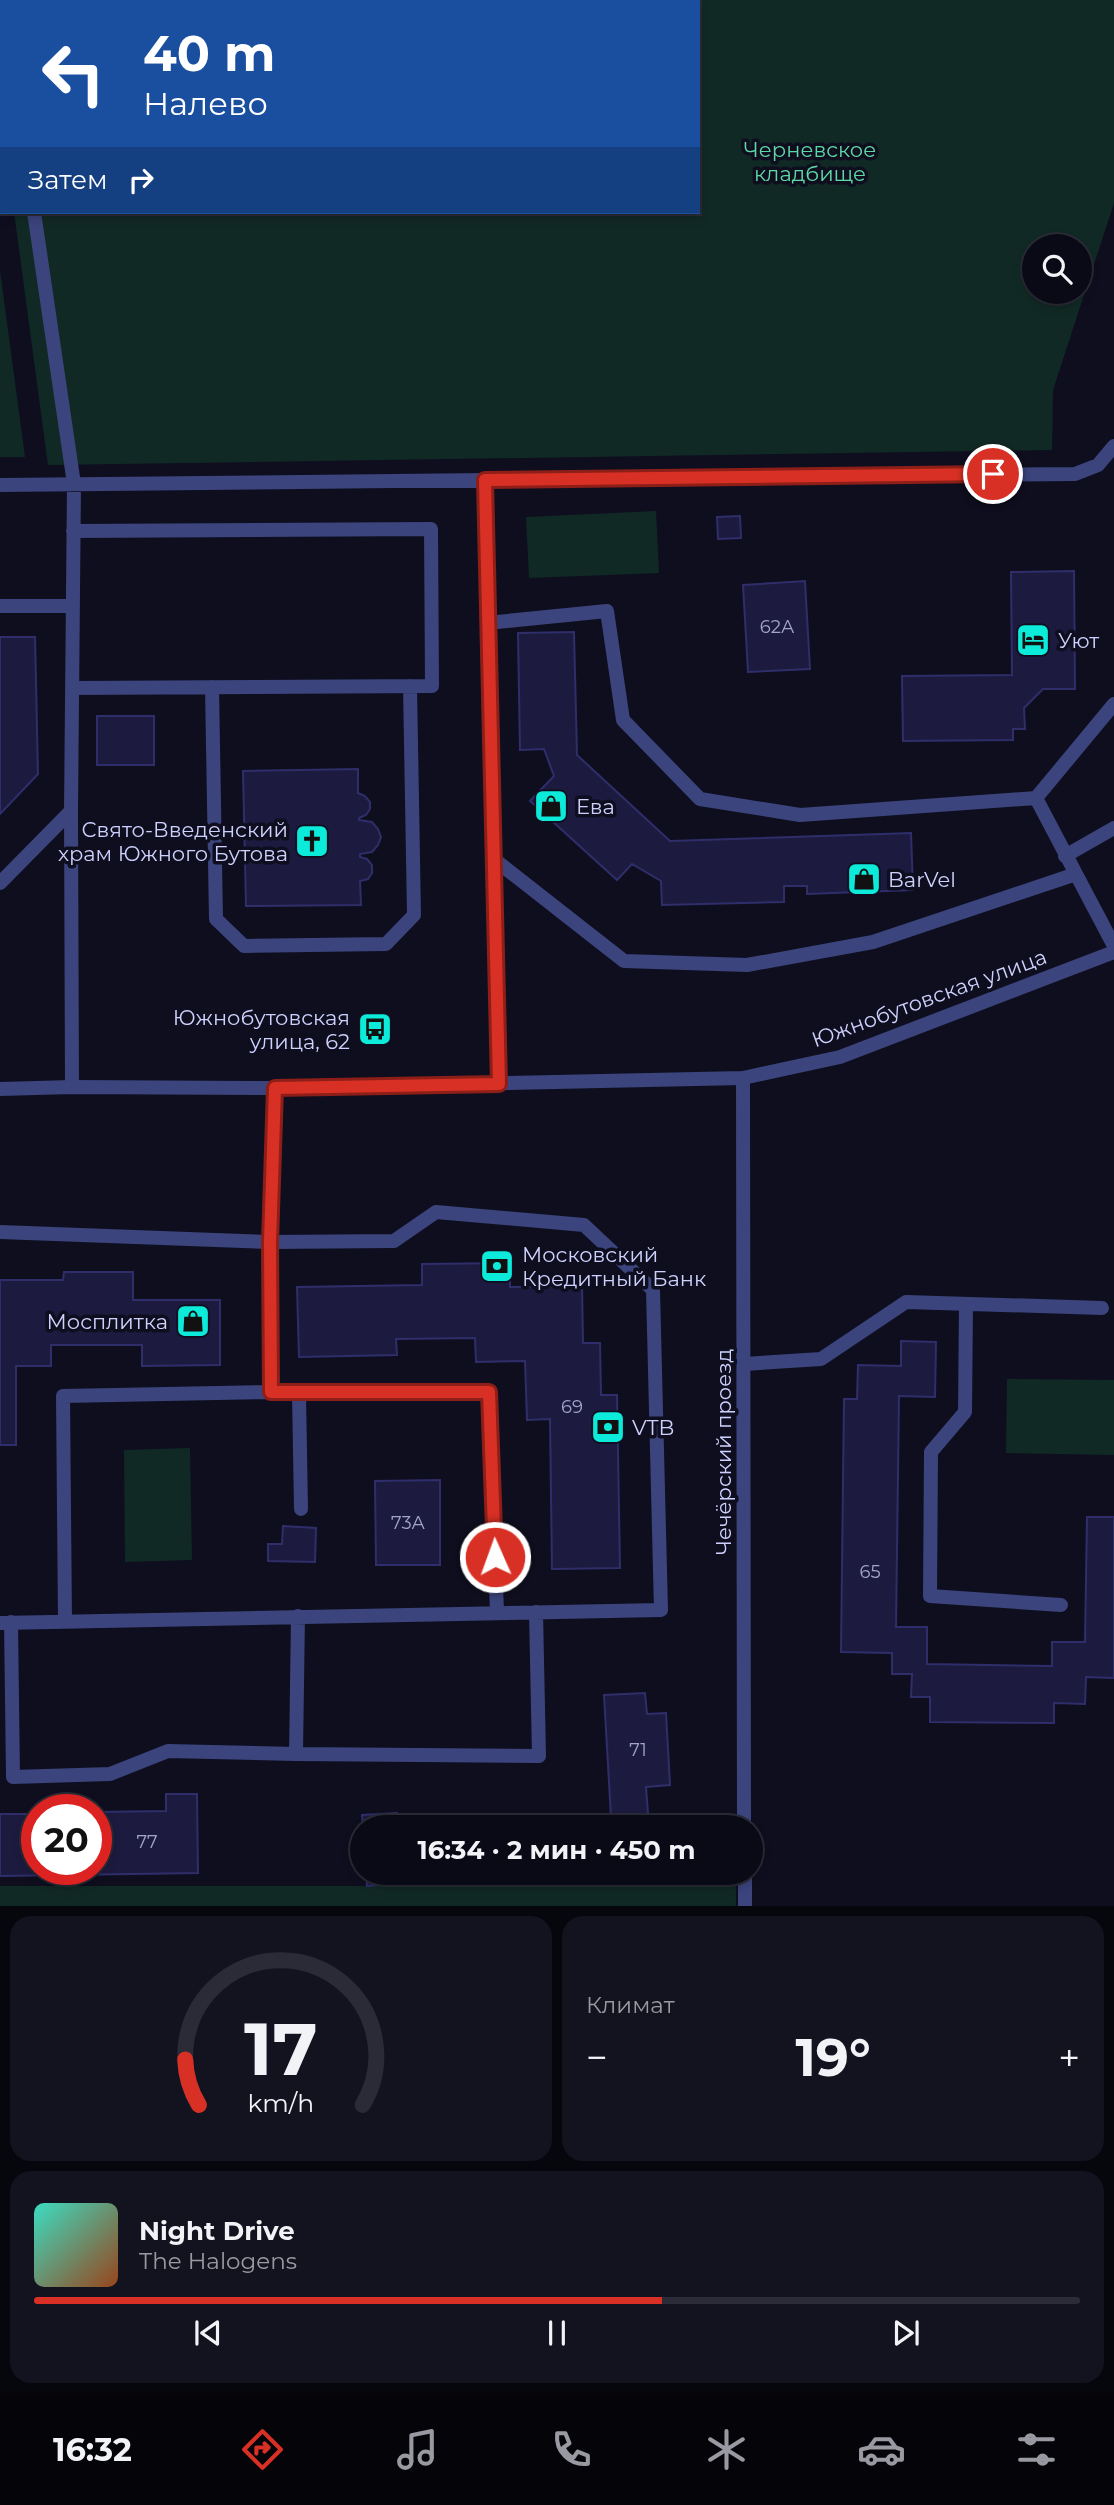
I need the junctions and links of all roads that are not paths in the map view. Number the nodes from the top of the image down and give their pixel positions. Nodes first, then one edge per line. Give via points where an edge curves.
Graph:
1 (34, 214) edge
2 (1114, 446) edge
3 (485, 480) junction
4 (74, 484) junction
5 (0, 485) edge
6 (73, 531) junction
7 (0, 606) edge
8 (72, 606) junction
9 (487, 623) junction
10 (410, 686) junction
11 (212, 687) junction
12 (72, 688) junction
13 (1114, 704) edge
14 (1037, 798) junction
15 (71, 811) junction
16 (1114, 828) edge
17 (1065, 856) junction
18 (495, 860) junction
19 (1076, 874) junction
20 (0, 883) edge
21 (1114, 946) edge
22 (1114, 952) edge
23 (743, 1078) junction
24 (499, 1084) junction
25 (72, 1087) junction
26 (275, 1088) junction
27 (0, 1089) edge
28 (0, 1232) edge
29 (270, 1242) junction
30 (966, 1304) junction
31 (1102, 1308) dead end
32 (744, 1364) junction
33 (271, 1392) junction
34 (299, 1394) junction
35 (301, 1509) dead end
36 (1061, 1605) dead end
37 (497, 1612) junction
38 (536, 1612) junction
39 (298, 1616) junction
40 (65, 1621) junction
41 (5, 1622) edge
42 (296, 1754) junction
43 (744, 1815) edge
44 (745, 1885) edge
45 (746, 1906) edge

1 - 4 street
2 - 3 street via 1098,465 1075,474
3 - 4 street
3 - 9 street
4 - 5 street
4 - 6 street
6 - 8 street
6 - 10 street via 431,529 432,686
7 - 8 street
8 - 12 street
9 - 14 street via 607,611 623,720 700,799 800,815
9 - 18 street
10 - 11 street
10 - 11 street via 414,915 386,944 244,946 216,919
11 - 12 street
12 - 15 street
13 - 14 street
14 - 17 street
15 - 20 street
15 - 25 street
16 - 17 street
17 - 19 street
18 - 19 street via 624,961 747,965 873,942
18 - 24 street
19 - 21 street
22 - 23 street, Южнобутовская улица via 840,1057
23 - 24 street, Южнобутовская улица
23 - 32 street, Чечёрский проезд
24 - 26 street, Южнобутовская улица
25 - 26 street, Южнобутовская улица
25 - 27 street, Южнобутовская улица
26 - 29 street
28 - 29 street
29 - 33 street
29 - 38 street via 394,1241 436,1212 584,1225 653,1290 661,1610
30 - 31 street
30 - 32 street via 906,1302 821,1359
30 - 36 street via 965,1412 931,1452 930,1596
32 - 43 street, Чечёрский проезд
33 - 34 street
33 - 40 street via 62,1396
34 - 35 street
34 - 37 street via 489,1392
37 - 38 street
37 - 39 street
38 - 42 street via 539,1756
39 - 40 street
39 - 42 street
40 - 41 street
41 - 42 street via 12,1777 110,1774 168,1751
44 - 45 street

